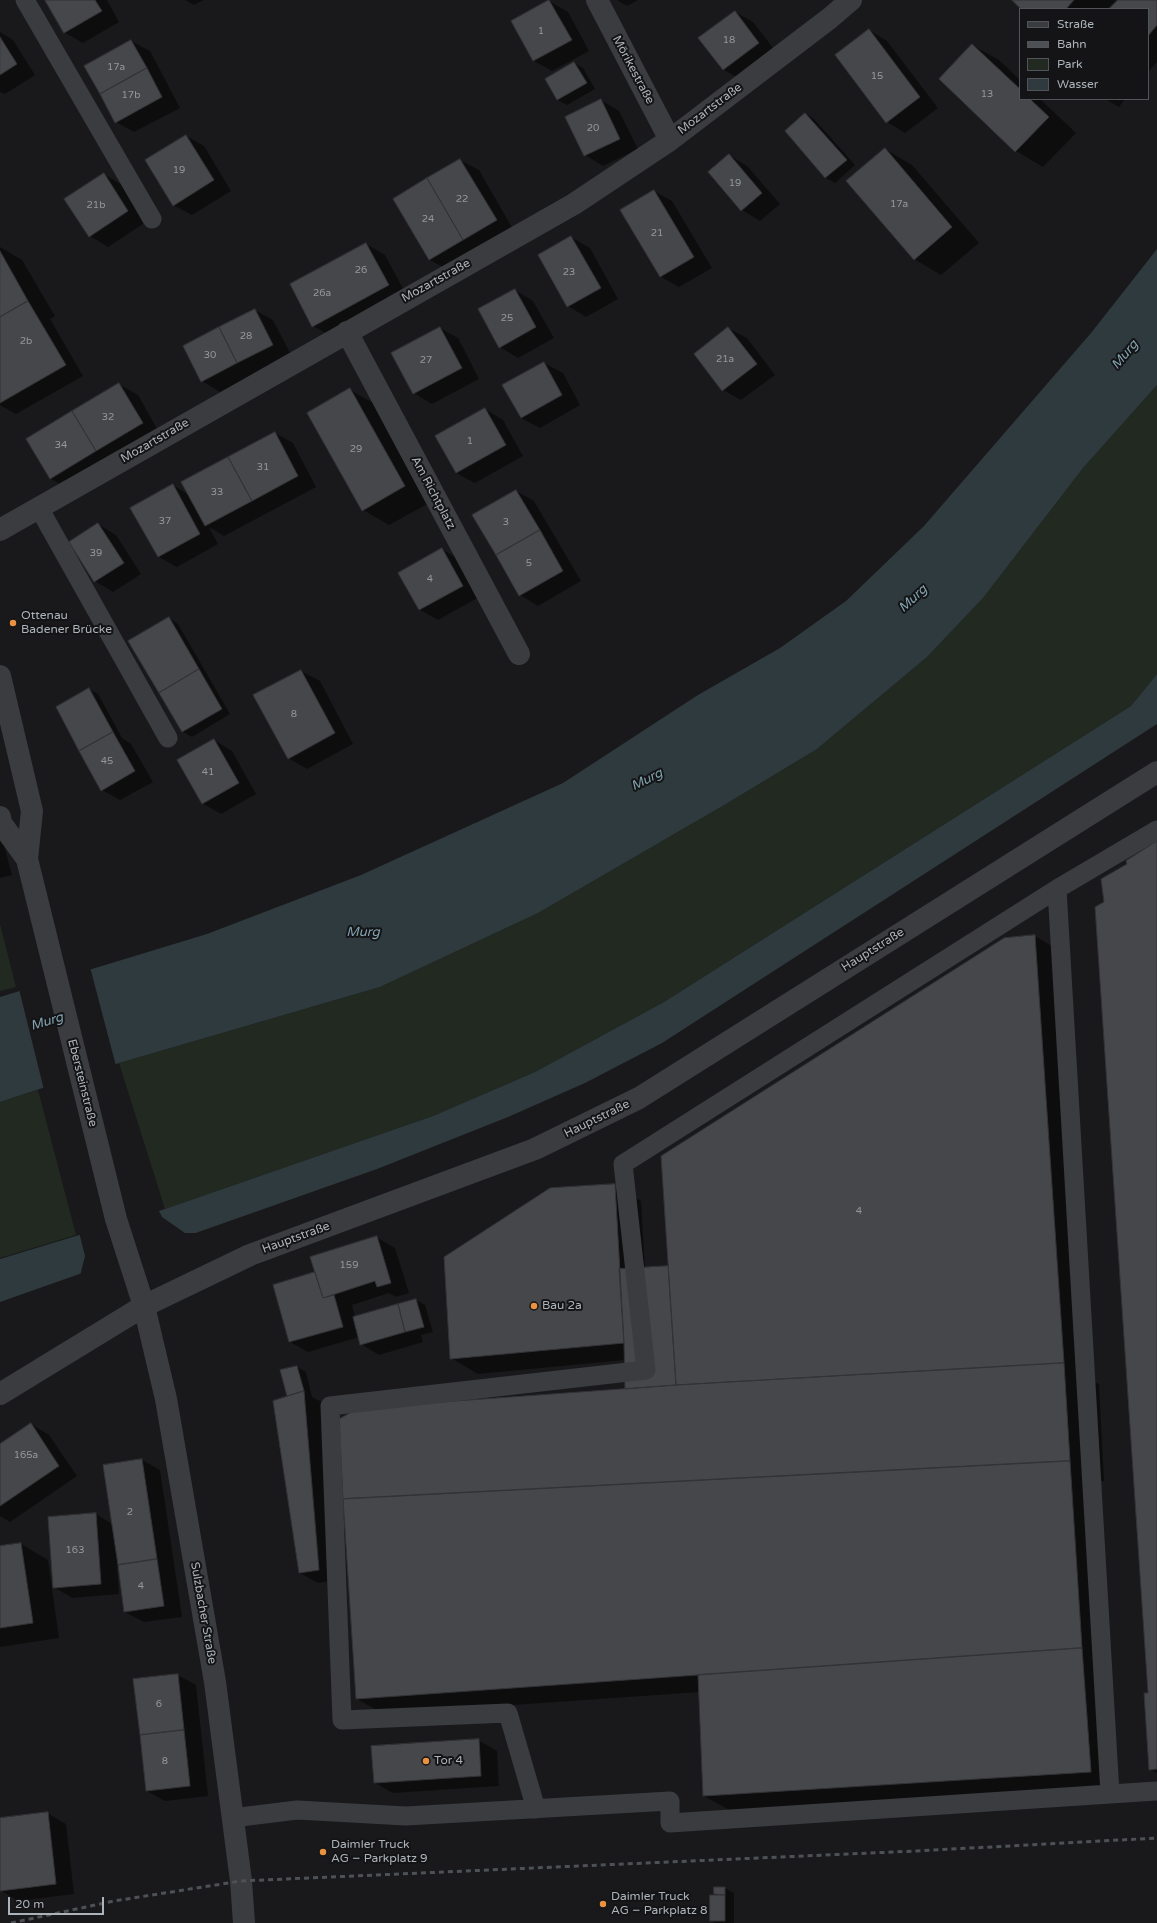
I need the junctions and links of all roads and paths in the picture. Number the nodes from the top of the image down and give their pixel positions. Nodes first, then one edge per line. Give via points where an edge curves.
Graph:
1 (25, 0) edge
2 (597, 0) edge
3 (851, 0) edge
4 (670, 140) junction
5 (152, 219) dead end
6 (347, 332) junction
7 (39, 508) junction
8 (0, 530) edge
9 (519, 654) dead end
10 (0, 676) edge
11 (168, 738) dead end
12 (1157, 772) edge
13 (0, 817) edge
14 (1157, 830) edge
15 (26, 859) junction
16 (1058, 889) junction
17 (144, 1306) junction
18 (0, 1394) edge
19 (1157, 1791) edge
20 (1110, 1794) junction
21 (536, 1809) junction
22 (232, 1818) junction
23 (244, 1923) edge

1 - 5 lane
2 - 4 street, Mörikestraße
3 - 4 street, Mozartstraße
4 - 6 street, Mozartstraße via 574,204
6 - 7 street, Mozartstraße
6 - 9 street, Am Richtplatz
7 - 8 street, Mozartstraße
7 - 11 lane
10 - 15 street, Ebersteinstraße via 32,810
12 - 17 street, Hauptstraße via 639,1098 535,1149 250,1255
13 - 15 street, Ebersteinstraße
14 - 16 lane
15 - 17 street, Ebersteinstraße via 116,1219
16 - 20 lane
16 - 21 lane via 623,1164 646,1370 330,1406 342,1720 508,1714
17 - 18 street, Hauptstraße
17 - 22 street, Sulzbacher Straße via 166,1399 215,1682
19 - 20 lane
20 - 21 lane via 670,1823 670,1801
21 - 22 lane via 406,1816 297,1810
22 - 23 street, Sulzbacher Straße via 242,1881

